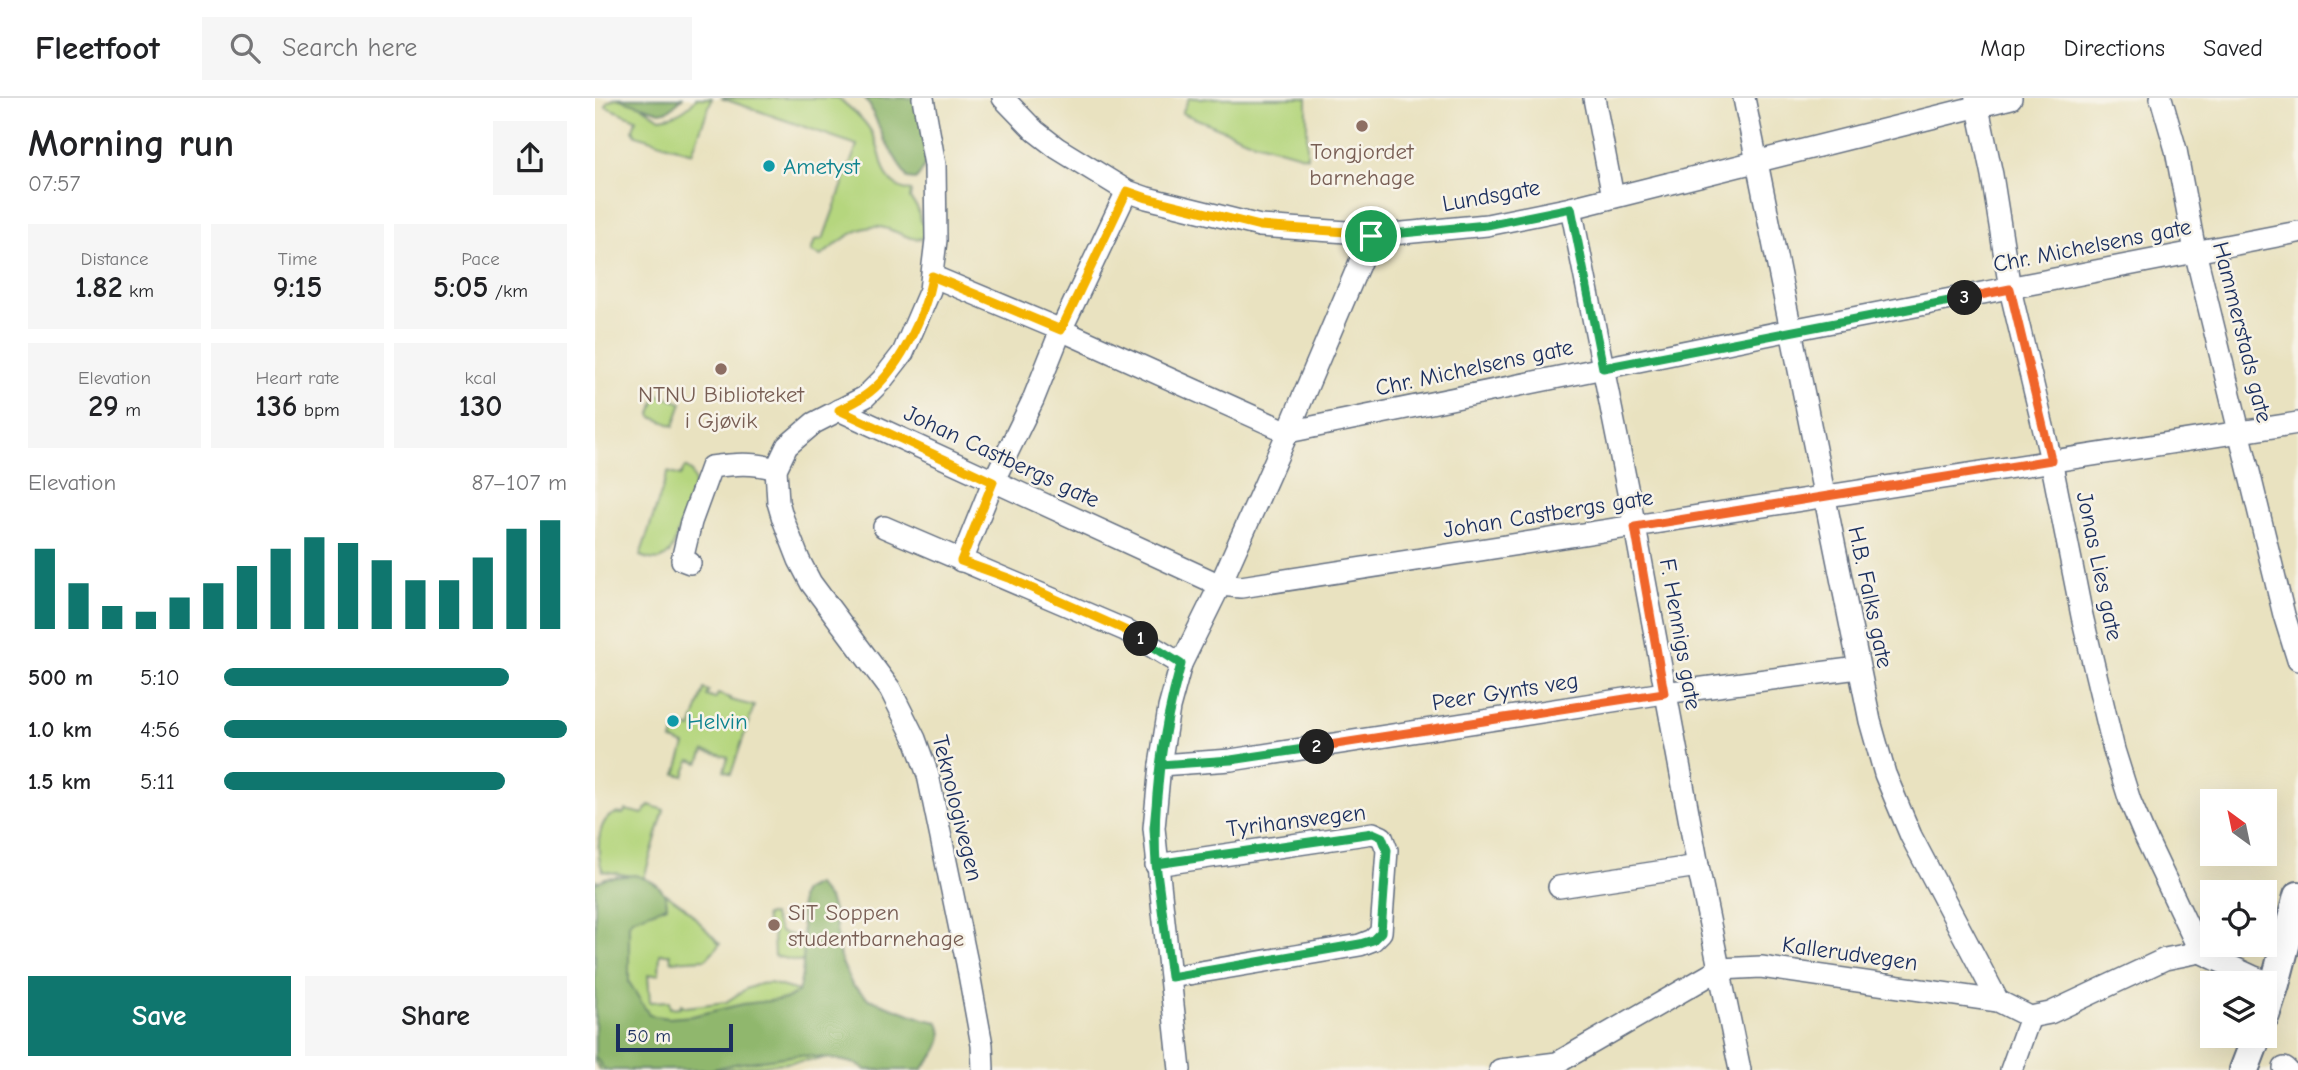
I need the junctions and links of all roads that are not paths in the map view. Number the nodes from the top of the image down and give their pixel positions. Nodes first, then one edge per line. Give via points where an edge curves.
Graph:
1 (923, 98) edge
2 (1003, 98) edge
3 (1594, 98) edge
4 (1744, 98) edge
5 (2011, 98) edge
6 (2161, 98) edge
7 (1977, 102) edge
8 (1756, 160) junction
9 (1127, 191) junction
10 (1613, 197) junction
11 (1571, 208) junction
12 (2298, 232) edge
13 (1371, 236) junction
14 (2195, 251) junction
15 (932, 276) junction
16 (2010, 289) junction
17 (1061, 330) junction
18 (1791, 330) junction
19 (1603, 368) junction
20 (839, 410) junction
21 (2298, 423) edge
22 (1288, 432) junction
23 (2241, 432) junction
24 (2051, 460) junction
25 (776, 469) junction
26 (993, 482) junction
27 (1823, 496) junction
28 (884, 527) dead end
29 (1635, 527) junction
30 (961, 561) junction
31 (690, 563) dead end
32 (1220, 585) junction
33 (2298, 660) edge
34 (1181, 664) junction
35 (1858, 667) junction
36 (1664, 693) junction
37 (1160, 765) junction
38 (1156, 864) junction
39 (1698, 866) junction
40 (1559, 887) dead end
41 (2298, 895) edge
42 (2200, 952) joint
43 (2211, 957) edge
44 (1720, 969) junction
45 (2241, 971) edge
46 (2277, 976) edge
47 (1171, 977) junction
48 (1998, 1001) junction
49 (2030, 1017) junction
50 (2252, 1048) edge
51 (1558, 1067) edge
52 (983, 1070) edge
53 (1179, 1070) edge
54 (1500, 1070) edge
55 (1740, 1070) edge
56 (2011, 1070) edge
57 (2244, 1070) edge

1 - 15 street via 935,164
2 - 9 street, Lundsgate via 1057,148
3 - 10 street
4 - 8 street, H.B. Falks gate
5 - 7 street, Lundsgate
6 - 14 street, Hammerstads gate
7 - 8 street, Lundsgate
7 - 16 street, Jonas Lies gate
8 - 10 street, Lundsgate
8 - 18 street, H.B. Falks gate
9 - 13 street, Lundsgate via 1260,226
9 - 17 street
10 - 11 street, Lundsgate
11 - 13 street, Lundsgate via 1487,225
11 - 19 street, F. Hennigs gate
12 - 14 street, Chr. Michelsens gate
13 - 22 street
14 - 16 street, Chr. Michelsens gate
14 - 23 street, Hammerstads gate
15 - 17 street
15 - 20 street via 903,353 865,397
16 - 18 street, Chr. Michelsens gate
16 - 24 street, Jonas Lies gate
17 - 22 street
17 - 26 street
18 - 19 street, Chr. Michelsens gate
18 - 27 street, H.B. Falks gate
19 - 22 street, Chr. Michelsens gate
19 - 29 street, F. Hennigs gate
20 - 25 street via 814,423 787,446
20 - 26 street, Johan Castbergs gate
21 - 23 street, Johan Castbergs gate
22 - 32 street
23 - 24 street, Johan Castbergs gate
23 - 33 street, Hammerstads gate
24 - 27 street, Johan Castbergs gate
24 - 42 street, Jonas Lies gate via 2115,756 2144,834
25 - 31 street via 736,463 711,467 682,560
25 - 52 street, Teknologivegen via 781,511 799,560 890,689 915,739 927,775 964,951
26 - 30 street
26 - 32 street, Johan Castbergs gate
27 - 29 street, Johan Castbergs gate
27 - 35 street, H.B. Falks gate
28 - 30 street
29 - 32 street, Johan Castbergs gate via 1241,587
29 - 36 street, F. Hennigs gate
30 - 34 street via 1125,630
32 - 34 street
34 - 37 street
35 - 36 street, Peer Gynts veg
35 - 48 street, H.B. Falks gate via 1885,774 1911,836
36 - 37 street, Peer Gynts veg via 1231,760
36 - 39 street, F. Hennigs gate
37 - 38 street
38 - 47 street
38 - 47 street, Tyrihansvegen via 1373,833 1382,837 1387,850 1381,932 1373,940
39 - 40 street
39 - 44 street, F. Hennigs gate
41 - 46 main road
42 - 49 street via 2165,959 2050,1013
43 - 45 street
44 - 48 street, Kallerudvegen via 1761,967
44 - 51 street, Kallerudvegen
44 - 55 street, F. Hennigs gate
47 - 53 street
48 - 49 street, Kallerudvegen
49 - 56 street
50 - 57 main road
51 - 54 street, Kallerudvegen

